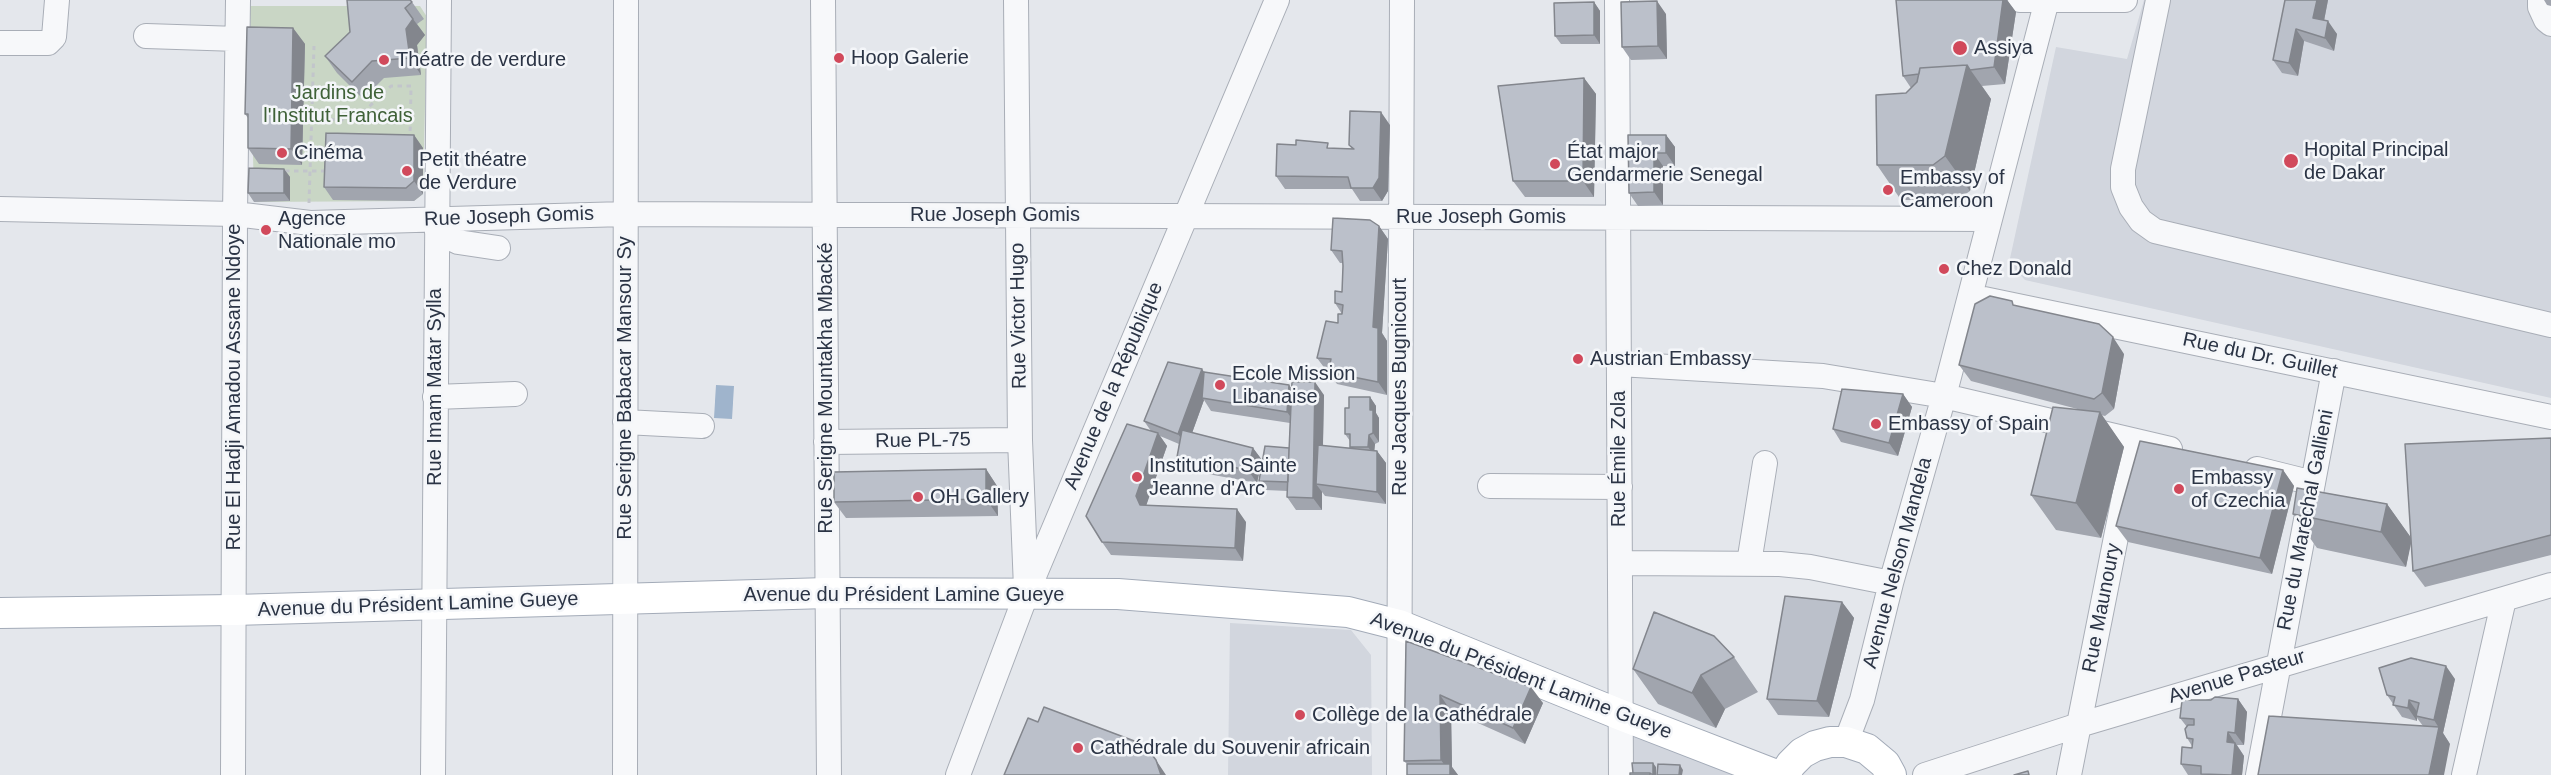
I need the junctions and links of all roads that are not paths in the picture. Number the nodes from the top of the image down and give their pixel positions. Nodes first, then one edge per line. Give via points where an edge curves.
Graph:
1 (57, 0) edge
2 (238, 0) edge
3 (439, 0) edge
4 (626, 0) edge
5 (823, 0) edge
6 (1016, 0) edge
7 (1277, 0) edge
8 (1402, 0) edge
9 (1617, 0) edge
10 (2020, 0) edge
11 (2047, 0) edge
12 (2125, 0) edge
13 (2540, 0) edge
14 (2157, 1) edge
15 (2551, 24) edge
16 (146, 36) dead end
17 (238, 39) junction
18 (0, 43) edge
19 (0, 209) edge
20 (235, 214) junction
21 (625, 214) junction
22 (825, 215) junction
23 (1187, 215) junction
24 (1018, 216) junction
25 (1400, 217) junction
26 (1618, 218) junction
27 (1990, 219) junction
28 (437, 226) junction
29 (498, 248) dead end
30 (1970, 296) junction
31 (2551, 325) edge
32 (1619, 364) junction
33 (2334, 371) junction
34 (515, 394) dead end
35 (1944, 396) junction
36 (435, 397) junction
37 (2551, 417) edge
38 (625, 422) junction
39 (702, 426) dead end
40 (1020, 440) junction
41 (2135, 441) junction
42 (826, 442) junction
43 (2191, 454) edge
44 (1765, 463) dead end
45 (2235, 464) edge
46 (2313, 483) junction
47 (1490, 486) dead end
48 (1620, 487) junction
49 (1620, 563) junction
50 (1749, 563) junction
51 (1891, 583) junction
52 (2551, 585) edge
53 (827, 593) junction
54 (1026, 595) junction
55 (624, 599) junction
56 (2504, 599) junction
57 (434, 605) junction
58 (234, 610) junction
59 (0, 614) edge
60 (1399, 625) junction
61 (2278, 665) junction
62 (1621, 716) junction
63 (2079, 725) junction
64 (1846, 742) junction
65 (233, 775) edge
66 (433, 775) edge
67 (626, 775) edge
68 (829, 775) edge
69 (958, 775) edge
70 (1399, 775) edge
71 (1621, 775) edge
72 (1776, 775) edge
73 (1784, 775) edge
74 (1891, 775) edge
75 (1925, 775) edge
76 (2069, 775) edge
77 (2258, 775) edge
78 (2464, 775) edge

1 - 18 street via 54,37 48,43
2 - 17 street, Rue El Hadji Amadou Assane Ndoye
3 - 28 street, Rue Imam Matar Sylla
4 - 21 street, Rue Serigne Babacar Mansour Sy
5 - 22 street, Rue Serigne Mountakha Mbacké
6 - 24 street, Rue Victor Hugo
7 - 23 street, Avenue de la République
8 - 25 street, Rue Jacques Bugnicourt
9 - 26 street, Rue Émile Zola
10 - 11 street
11 - 12 street
11 - 27 street, Avenue Nelson Mandela
12 - 14 street
13 - 15 street
14 - 31 street via 2123,169 2124,188 2141,221 2156,231
16 - 17 street
17 - 20 street, Rue El Hadji Amadou Assane Ndoye
19 - 20 street, Rue Joseph Gomis
20 - 28 street, Rue Joseph Gomis via 310,223
20 - 58 street, Rue El Hadji Amadou Assane Ndoye
21 - 22 street, Rue Joseph Gomis
21 - 28 street, Rue Joseph Gomis
21 - 38 street, Rue Serigne Babacar Mansour Sy
22 - 24 street, Rue Joseph Gomis
22 - 42 street, Rue Serigne Mountakha Mbacké
23 - 24 street, Rue Joseph Gomis
23 - 25 street, Rue Joseph Gomis
23 - 54 street, Avenue de la République
24 - 40 street, Rue Victor Hugo
25 - 26 street, Rue Joseph Gomis
25 - 60 street, Rue Jacques Bugnicourt
26 - 27 street, Rue Joseph Gomis
26 - 32 street, Rue Émile Zola
27 - 30 street, Avenue Nelson Mandela
28 - 29 street via 458,242
28 - 36 street, Rue Imam Matar Sylla
30 - 33 street, Rue du Dr. Guillet
30 - 35 street, Avenue Nelson Mandela
32 - 35 street via 1791,373
32 - 48 street, Rue Émile Zola
33 - 37 street, Rue du Dr. Guillet
33 - 46 street, Rue du Maréchal Gallieni
34 - 36 street
35 - 41 street
35 - 51 street, Avenue Nelson Mandela
36 - 57 street, Rue Imam Matar Sylla
38 - 39 street
38 - 55 street, Rue Serigne Babacar Mansour Sy
40 - 42 street, Rue PL-75
40 - 54 street, Rue Victor Hugo
41 - 43 street
41 - 63 street, Rue Maunoury
42 - 53 street, Rue Serigne Mountakha Mbacké
44 - 50 street
45 - 46 street
46 - 61 street, Rue du Maréchal Gallieni
47 - 48 street
48 - 49 street, Rue Émile Zola
49 - 50 street
49 - 62 street, Rue Émile Zola
50 - 51 street via 1810,567
51 - 64 street, Avenue Nelson Mandela via 1862,700
52 - 56 street, Avenue Pasteur
53 - 54 main road, Avenue du Président Lamine Gueye
53 - 55 main road, Avenue du Président Lamine Gueye
53 - 68 street, Rue Serigne Mountakha Mbacké
54 - 60 main road, Avenue du Président Lamine Gueye via 1118,594 1348,612
54 - 69 street, Avenue de la République
55 - 57 main road, Avenue du Président Lamine Gueye
55 - 67 street, Rue Serigne Babacar Mansour Sy
56 - 61 street, Avenue Pasteur
56 - 78 street
57 - 58 main road, Avenue du Président Lamine Gueye
57 - 66 street, Rue Imam Matar Sylla
58 - 59 main road, Avenue du Président Lamine Gueye
58 - 65 street, Rue El Hadji Amadou Assane Ndoye
60 - 62 main road, Avenue du Président Lamine Gueye
60 - 70 street, Rue Jacques Bugnicourt
61 - 63 street, Avenue Pasteur
61 - 77 street, Rue du Maréchal Gallieni
62 - 71 street, Rue Émile Zola
62 - 72 main road, Avenue du Président Lamine Gueye
63 - 75 street, Avenue Pasteur
63 - 76 street, Rue Maunoury
64 - 73 main road via 1815,746 1802,753
64 - 74 main road via 1868,749

